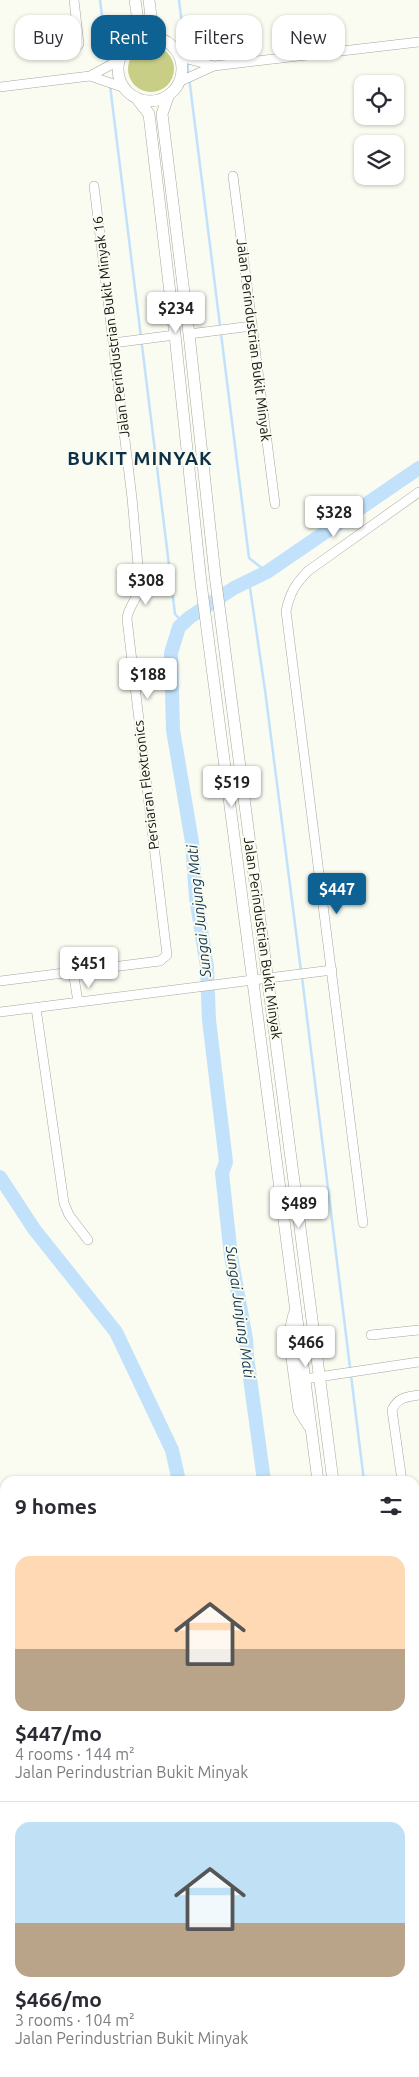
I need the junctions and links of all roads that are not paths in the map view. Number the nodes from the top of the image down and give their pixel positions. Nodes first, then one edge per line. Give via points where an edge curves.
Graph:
1 (74, 0) edge
2 (134, 0) edge
3 (149, 0) edge
4 (76, 15) edge
5 (137, 15) edge
6 (151, 15) edge
7 (166, 42) edge
8 (419, 42) edge
9 (176, 50) edge
10 (115, 60) edge
11 (185, 60) edge
12 (192, 60) edge
13 (111, 65) junction
14 (214, 66) junction
15 (90, 76) junction
16 (187, 77) junction
17 (114, 84) junction
18 (0, 87) edge
19 (168, 97) junction
20 (138, 100) junction
21 (233, 176) dead end
22 (94, 186) dead end
23 (252, 326) junction
24 (189, 334) junction
25 (175, 335) junction
26 (113, 343) junction
27 (419, 492) edge
28 (275, 504) dead end
29 (127, 614) joint
30 (332, 970) junction
31 (73, 972) junction
32 (268, 978) junction
33 (253, 980) junction
34 (0, 981) edge
35 (78, 1002) junction
36 (36, 1008) junction
37 (0, 1012) edge
38 (363, 1223) dead end
39 (88, 1240) dead end
40 (296, 1306) junction
41 (419, 1330) edge
42 (371, 1335) dead end
43 (419, 1362) edge
44 (320, 1376) junction
45 (305, 1378) junction
46 (419, 1395) edge
47 (312, 1430) junction
48 (317, 1476) edge
49 (332, 1476) edge
50 (401, 1476) edge

1 - 4 street
2 - 5 main road
3 - 6 main road
7 - 9 main road
8 - 14 street
10 - 13 main road
11 - 16 main road via 182,73
12 - 14 street
13 - 15 street
13 - 17 main road via 118,79
14 - 16 street
15 - 17 street
15 - 18 street
16 - 19 main road
17 - 20 main road
19 - 20 main road
19 - 24 main road, Jalan Perindustrian Bukit Minyak via 162,114
20 - 25 main road, Jalan Perindustrian Bukit Minyak via 149,114
21 - 23 street, Jalan Perindustrian Bukit Minyak
22 - 26 street, Jalan Perindustrian Bukit Minyak 16
23 - 24 street
23 - 28 street, Jalan Perindustrian Bukit Minyak
24 - 32 main road, Jalan Perindustrian Bukit Minyak via 222,634
25 - 26 street
25 - 33 main road, Jalan Perindustrian Bukit Minyak via 208,641
26 - 29 street, Jalan Perindustrian Bukit Minyak 16 via 140,588 138,598
27 - 30 street via 308,571 294,586 286,611
29 - 31 street, Persiaran Flextronics via 163,958
30 - 32 street
30 - 38 street
31 - 34 street, Persiaran Flextronics
31 - 35 street
32 - 33 street
32 - 44 main road, Jalan Perindustrian Bukit Minyak
33 - 35 street
33 - 40 main road, Jalan Perindustrian Bukit Minyak
35 - 36 street
36 - 37 street
36 - 39 street via 64,1203
40 - 45 main road, Jalan Perindustrian Bukit Minyak
40 - 47 main road via 290,1344 299,1410
41 - 42 street
43 - 44 street
44 - 45 street
44 - 49 main road, Jalan Perindustrian Bukit Minyak
45 - 47 main road, Jalan Perindustrian Bukit Minyak
46 - 50 street via 403,1397 392,1410
47 - 48 main road, Jalan Perindustrian Bukit Minyak

